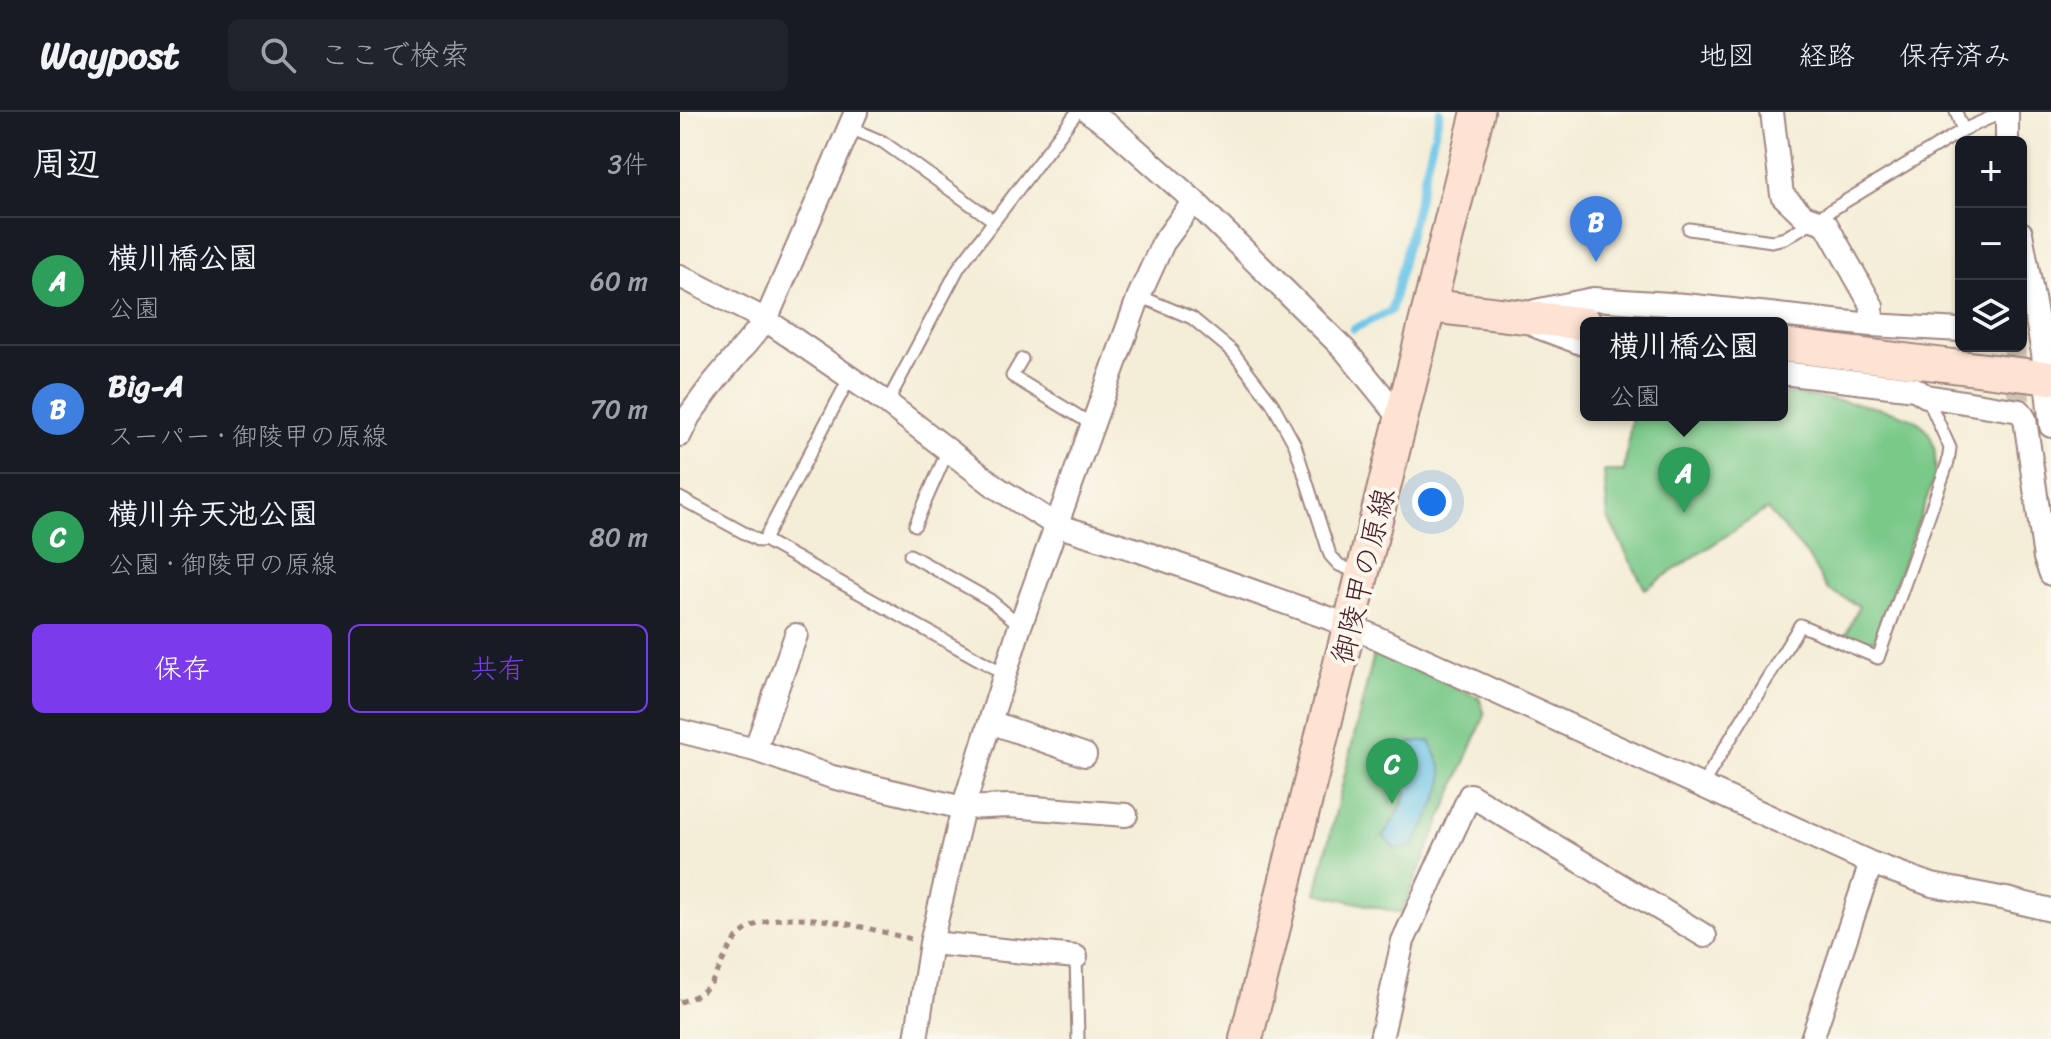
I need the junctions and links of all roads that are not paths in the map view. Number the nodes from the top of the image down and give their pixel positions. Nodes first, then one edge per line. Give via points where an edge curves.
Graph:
1 (1077, 112) edge
2 (1089, 112) edge
3 (1478, 112) edge
4 (1772, 112) edge
5 (1956, 112) edge
6 (2005, 112) edge
7 (853, 120) edge
8 (1963, 130) junction
9 (2007, 136) edge
10 (1194, 201) junction
11 (1814, 219) junction
12 (994, 221) junction
13 (1689, 229) dead end
14 (2027, 265) edge
15 (680, 276) edge
16 (1139, 296) junction
17 (1430, 306) junction
18 (1510, 316) junction
19 (766, 320) junction
20 (1580, 323) edge
21 (1871, 325) junction
22 (1955, 330) edge
23 (1580, 343) edge
24 (1788, 346) edge
25 (1022, 359) dead end
26 (1788, 374) edge
27 (2048, 378) edge
28 (849, 379) junction
29 (1926, 396) junction
30 (887, 403) junction
31 (1402, 420) junction
32 (1093, 425) junction
33 (2051, 426) edge
34 (680, 435) edge
35 (948, 450) junction
36 (680, 498) edge
37 (915, 525) dead end
38 (1056, 525) junction
39 (764, 540) junction
40 (910, 555) dead end
41 (2051, 574) edge
42 (1363, 575) junction
43 (1020, 626) junction
44 (1351, 626) junction
45 (796, 635) dead end
46 (1005, 674) junction
47 (990, 722) junction
48 (680, 731) edge
49 (755, 750) junction
50 (1085, 755) dead end
51 (1702, 785) junction
52 (963, 808) junction
53 (1126, 815) dead end
54 (1871, 863) junction
55 (2051, 910) edge
56 (1705, 936) dead end
57 (931, 943) junction
58 (1076, 957) joint
59 (916, 1039) edge
60 (1078, 1039) edge
61 (1246, 1039) edge
62 (1381, 1039) edge
63 (1812, 1039) edge

1 - 12 lane
2 - 10 street
3 - 17 street, 御陵甲の原線
4 - 11 street via 1782,195
5 - 8 lane
6 - 8 lane
6 - 9 street
7 - 12 lane
7 - 19 street
8 - 11 lane
10 - 16 street via 1163,243
10 - 31 street via 1345,350
11 - 13 lane via 1772,241
11 - 21 street via 1826,224 1872,306
12 - 30 lane via 959,267
14 - 27 street
15 - 19 street
16 - 32 street
16 - 42 lane via 1192,318 1232,351 1272,403 1295,445 1330,555
17 - 18 street
17 - 31 street, 御陵甲の原線
18 - 20 street
18 - 21 street via 1593,299
18 - 23 street
19 - 28 street
19 - 34 street via 706,393
21 - 22 street
24 - 27 street
25 - 32 lane via 1012,376
26 - 29 street via 1915,389
27 - 33 street
28 - 30 street
28 - 39 lane
29 - 41 street via 2020,411
29 - 51 lane via 1950,448 1948,462 1878,658 1800,625
30 - 35 street
31 - 42 street, 御陵甲の原線
32 - 38 street
35 - 37 lane
35 - 38 street
36 - 39 lane
38 - 43 street
38 - 44 street
39 - 46 lane
40 - 43 lane via 990,600
42 - 44 street, 御陵甲の原線
43 - 46 street
44 - 51 street
44 - 61 street, 御陵甲の原線
45 - 49 street
46 - 47 street
47 - 50 street
47 - 52 street
48 - 49 street
49 - 52 street via 832,777
51 - 54 street
52 - 53 street
52 - 57 street
54 - 55 street via 1932,885
54 - 63 street
56 - 62 street via 1470,795 1403,941
57 - 58 street
57 - 59 street
58 - 60 lane

